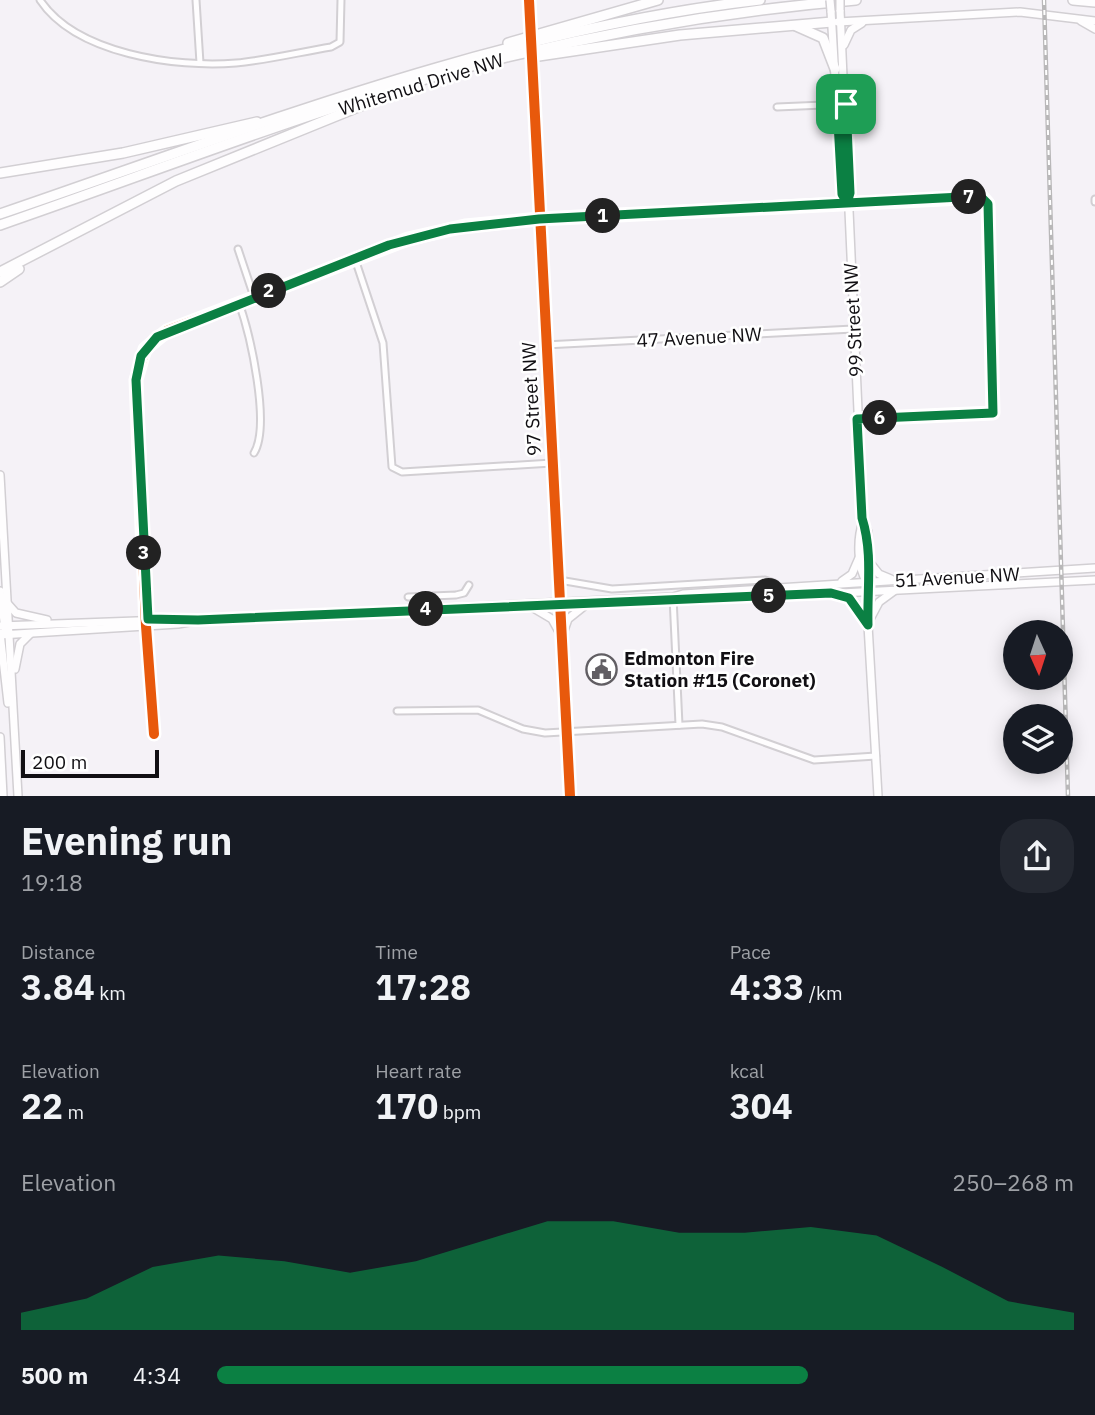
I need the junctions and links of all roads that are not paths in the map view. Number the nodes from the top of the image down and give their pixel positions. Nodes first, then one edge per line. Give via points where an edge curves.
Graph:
1 (40, 0) edge
2 (196, 0) edge
3 (341, 0) edge
4 (529, 0) edge
5 (658, 0) edge
6 (760, 0) edge
7 (830, 0) edge
8 (840, 0) edge
9 (856, 0) edge
10 (1073, 0) edge
11 (1095, 2) edge
12 (1053, 14) junction
13 (870, 20) junction
14 (1095, 21) edge
15 (836, 22) junction
16 (791, 24) junction
17 (1095, 29) edge
18 (842, 50) junction
19 (479, 55) junction
20 (506, 58) junction
21 (200, 62) junction
22 (835, 69) junction
23 (387, 92) junction
24 (837, 104) junction
25 (846, 104) junction
26 (778, 107) dead end
27 (279, 119) junction
28 (0, 171) edge
29 (847, 203) junction
30 (0, 214) edge
31 (539, 219) junction
32 (0, 225) edge
33 (80, 232) junction
34 (238, 249) dead end
35 (355, 259) junction
36 (0, 272) edge
37 (0, 282) edge
38 (254, 297) junction
39 (239, 303) junction
40 (853, 329) junction
41 (545, 345) junction
42 (857, 419) junction
43 (254, 453) dead end
44 (552, 463) junction
45 (0, 474) edge
46 (863, 522) junction
47 (860, 554) junction
48 (869, 556) junction
49 (1095, 568) edge
50 (559, 580) junction
51 (894, 580) junction
52 (1095, 580) edge
53 (867, 582) junction
54 (836, 583) junction
55 (469, 584) dead end
56 (899, 589) junction
57 (0, 591) edge
58 (776, 591) junction
59 (867, 591) junction
60 (831, 593) junction
61 (430, 596) junction
62 (408, 597) dead end
63 (673, 597) junction
64 (591, 601) junction
65 (8, 602) junction
66 (560, 603) junction
67 (526, 604) junction
68 (431, 609) junction
69 (68, 623) junction
70 (147, 623) junction
71 (868, 625) junction
72 (3, 631) edge
73 (30, 634) junction
74 (562, 637) junction
75 (12, 691) junction
76 (397, 711) dead end
77 (13, 717) junction
78 (680, 725) junction
79 (567, 733) junction
80 (154, 734) dead end
81 (0, 737) edge
82 (876, 756) junction
83 (3, 796) edge
84 (18, 796) edge
85 (570, 796) edge
86 (878, 796) edge

1 - 21 street via 78,35 134,54
2 - 21 street
3 - 21 street via 340,42 331,47 243,62
4 - 31 street, 97 Street NW, bridge
5 - 19 highway via 524,36
6 - 19 highway, Whitemud Drive NW via 607,25
7 - 15 main road, 99 Street NW, bridge
8 - 15 main road, 99 Street NW, bridge
9 - 20 highway, Whitemud Drive NW via 704,16
10 - 11 highway
12 - 13 main road
12 - 14 main road
12 - 17 main road
13 - 15 main road
13 - 18 main road via 851,30
15 - 16 highway
15 - 18 main road, 99 Street NW
15 - 22 main road, 99 Street NW
16 - 20 highway
16 - 22 highway via 823,38
18 - 25 main road, 99 Street NW
19 - 27 highway, Whitemud Drive NW
20 - 23 highway, Whitemud Drive NW
22 - 24 main road, 99 Street NW
23 - 32 highway, Whitemud Drive NW
23 - 33 highway via 362,107 176,181
24 - 25 street
24 - 26 street
24 - 29 main road, 99 Street NW via 842,194
25 - 29 main road, 99 Street NW
27 - 28 highway via 235,125 123,153
27 - 30 highway, Whitemud Drive NW
29 - 31 street
29 - 40 main road, 99 Street NW
29 - 42 street via 985,198 988,204 993,413
31 - 35 street via 450,229
31 - 41 street, 97 Street NW
33 - 36 highway
33 - 37 highway
34 - 38 street
35 - 38 street
35 - 44 street via 382,336 394,469
38 - 39 street
39 - 43 street via 253,346 260,439
39 - 70 street via 167,331 145,349 137,368
40 - 41 street, 47 Avenue NW
40 - 42 main road, 99 Street NW
41 - 44 street, 97 Street NW
42 - 46 main road, 99 Street NW
44 - 50 street, 97 Street NW
45 - 65 main road
46 - 47 main road, 99 Street NW
46 - 48 main road, 99 Street NW
47 - 53 main road, 99 Street NW
47 - 54 main road via 852,574
48 - 51 main road via 875,571
48 - 53 main road, 99 Street NW
49 - 51 main road, 51 Avenue NW
50 - 58 street, 51 Avenue NW via 612,589 765,580
50 - 66 street, 97 Street NW
51 - 53 main road, 51 Avenue NW
52 - 56 main road, 51 Avenue NW
53 - 54 main road, 51 Avenue NW
53 - 59 main road, 99 Street NW
54 - 58 main road, 51 Avenue NW
55 - 61 street via 464,593
56 - 59 main road, 51 Avenue NW
56 - 71 main road via 879,602
57 - 72 main road
58 - 60 main road, 51 Avenue NW
58 - 63 main road, 51 Avenue NW via 683,601
59 - 60 main road, 51 Avenue NW
59 - 71 main road, 99 Street NW
60 - 71 main road via 849,598
61 - 62 street
61 - 68 street
63 - 64 main road, 51 Avenue NW
63 - 78 street
64 - 66 main road, 51 Avenue NW
64 - 74 main road via 571,615
65 - 69 main road via 20,615
65 - 72 main road
66 - 67 main road, 51 Avenue NW
66 - 74 street, 97 Street NW
67 - 68 main road, 51 Avenue NW
67 - 74 main road via 549,616
68 - 70 main road, 51 Avenue NW
69 - 70 main road, 51 Avenue NW
69 - 72 main road, 51 Avenue NW
70 - 73 main road, 51 Avenue NW
70 - 80 street
71 - 82 main road, 99 Street NW
72 - 73 main road, 51 Avenue NW
72 - 75 main road
72 - 77 main road
73 - 75 main road via 18,652
74 - 79 street, 97 Street NW
75 - 77 main road
76 - 79 street via 478,710 535,732
77 - 84 main road
78 - 79 street
78 - 82 street via 722,727 814,760
79 - 85 street, 97 Street NW
81 - 83 main road
82 - 86 main road, 99 Street NW

